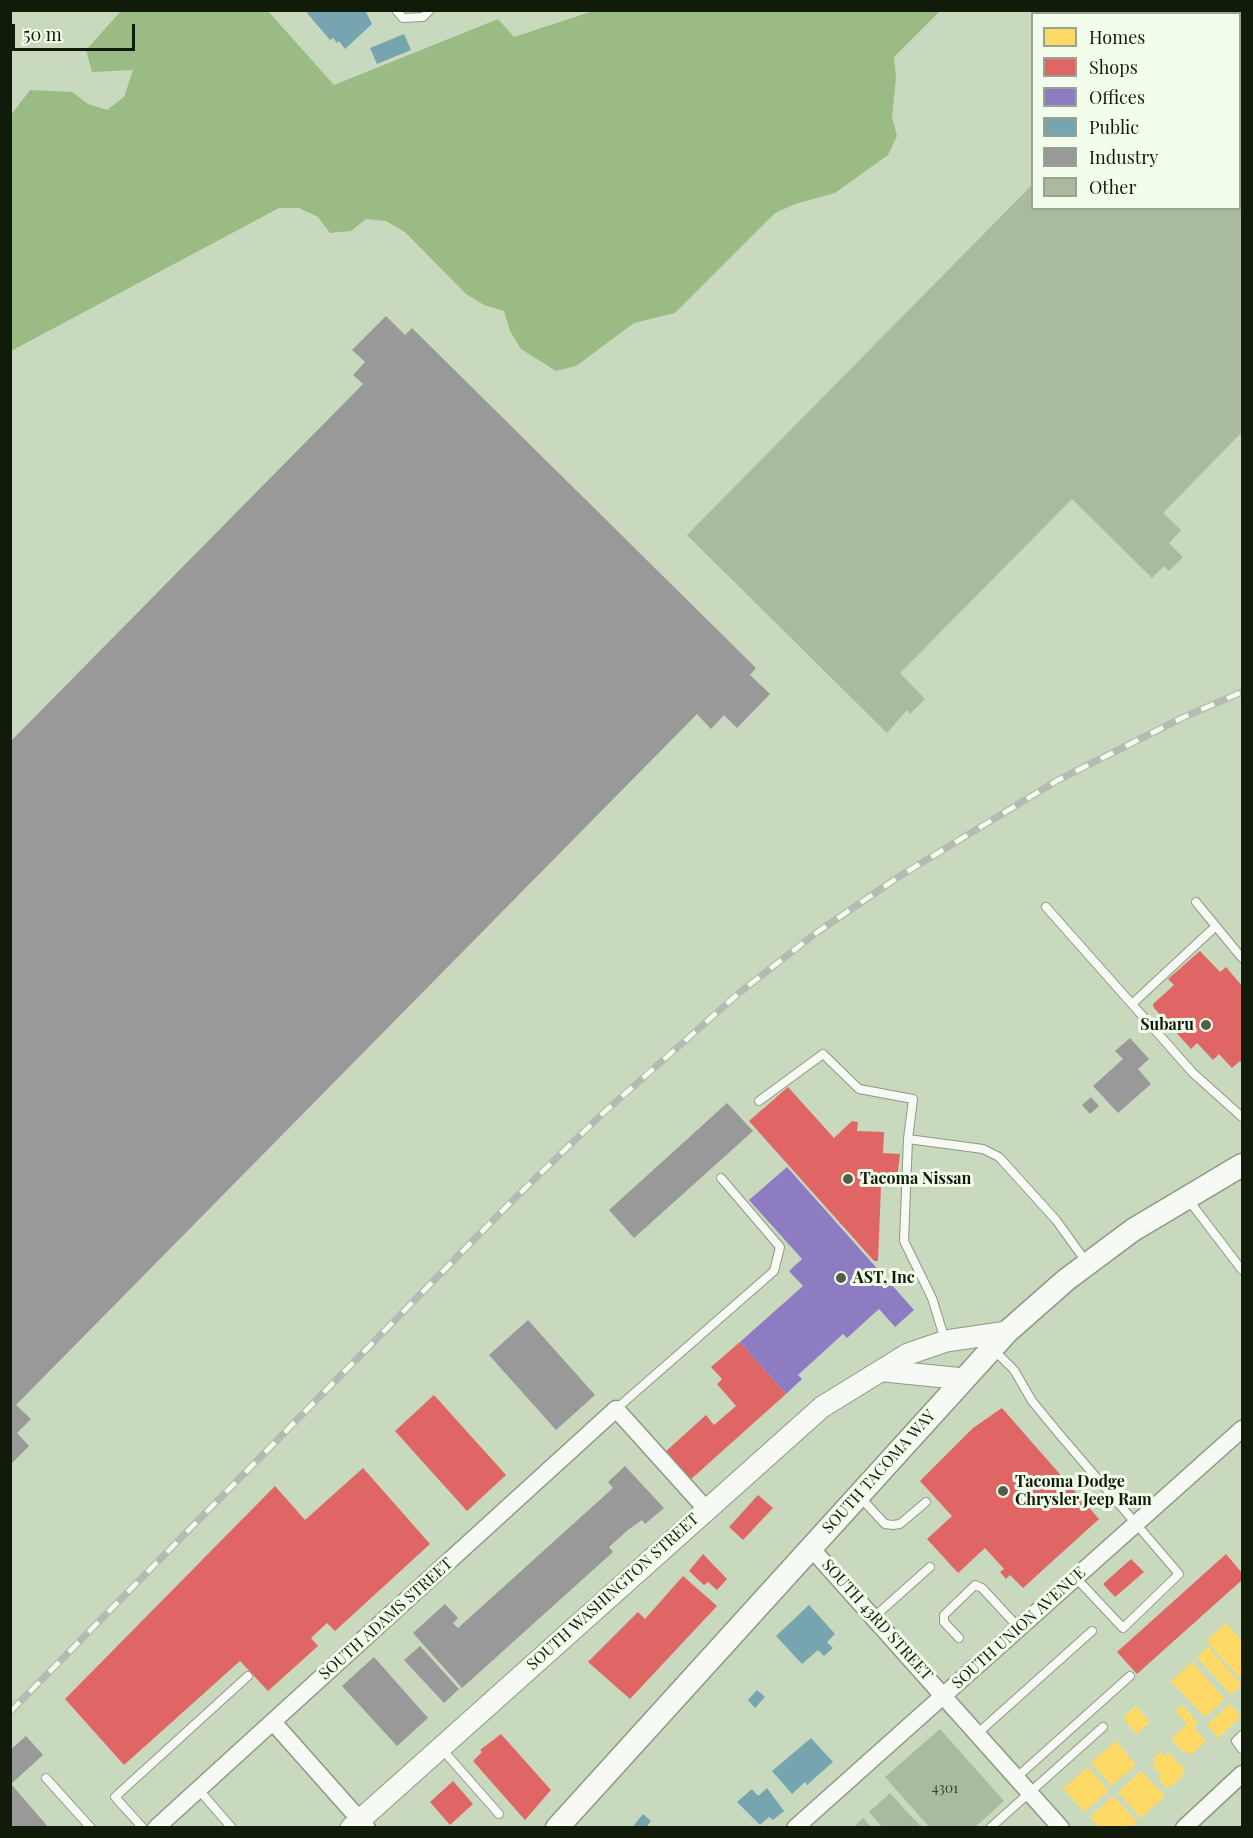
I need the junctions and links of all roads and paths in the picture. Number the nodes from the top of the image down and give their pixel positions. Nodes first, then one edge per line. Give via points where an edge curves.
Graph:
1 (396, 10) edge
2 (430, 10) edge
3 (1196, 902) dead end
4 (1046, 907) dead end
5 (1216, 926) junction
6 (1242, 958) edge
7 (1132, 1004) junction
8 (759, 1101) dead end
9 (1242, 1117) edge
10 (908, 1139) junction
11 (1242, 1166) edge
12 (721, 1178) dead end
13 (1187, 1197) junction
14 (1088, 1264) junction
15 (1242, 1270) edge
16 (1000, 1340) junction
17 (946, 1341) junction
18 (885, 1371) junction
19 (964, 1378) junction
20 (616, 1409) junction
21 (1242, 1429) edge
22 (858, 1495) junction
23 (926, 1502) dead end
24 (706, 1509) junction
25 (1136, 1524) junction
26 (811, 1548) junction
27 (930, 1567) dead end
28 (1076, 1578) junction
29 (874, 1617) junction
30 (1019, 1628) junction
31 (1092, 1630) dead end
32 (959, 1638) dead end
33 (248, 1676) dead end
34 (1130, 1676) dead end
35 (944, 1695) junction
36 (273, 1722) junction
37 (1103, 1728) dead end
38 (978, 1733) junction
39 (1242, 1735) edge
40 (439, 1747) junction
41 (1242, 1749) edge
42 (1242, 1774) edge
43 (1017, 1777) junction
44 (46, 1778) dead end
45 (198, 1790) junction
46 (1029, 1792) junction
47 (499, 1814) dead end
48 (359, 1825) edge
49 (91, 1827) edge
50 (143, 1827) edge
51 (156, 1827) edge
52 (232, 1827) edge
53 (557, 1827) edge
54 (795, 1827) edge
55 (990, 1827) edge
56 (1061, 1827) edge
57 (1184, 1827) edge

1 - 2 lane via 403,18 423,17
3 - 5 lane
4 - 7 lane
5 - 6 lane
5 - 7 lane
7 - 9 lane via 1193,1073
8 - 10 lane via 823,1054 860,1089 913,1099
10 - 14 lane via 983,1149 999,1157 1056,1220
10 - 17 lane via 904,1241 932,1298
11 - 13 main road, SOUTH TACOMA WAY
12 - 20 lane via 780,1247 774,1271
13 - 14 main road, SOUTH TACOMA WAY
13 - 15 lane
14 - 16 main road, SOUTH TACOMA WAY
16 - 17 street, SOUTH WASHINGTON STREET
16 - 19 main road, SOUTH TACOMA WAY
16 - 25 lane via 1032,1401
17 - 18 street, SOUTH WASHINGTON STREET via 908,1354
18 - 19 street
18 - 24 street, SOUTH WASHINGTON STREET via 822,1407
19 - 22 main road, SOUTH TACOMA WAY
20 - 24 street
20 - 36 street, SOUTH ADAMS STREET
21 - 25 street, SOUTH UNION AVENUE
22 - 23 lane via 885,1524 893,1525 900,1524
22 - 26 main road, SOUTH TACOMA WAY
24 - 40 street, SOUTH WASHINGTON STREET
25 - 28 street, SOUTH UNION AVENUE
25 - 28 lane via 1179,1574 1123,1628
26 - 29 street, SOUTH 43RD STREET
26 - 53 main road, SOUTH TACOMA WAY
27 - 29 lane
28 - 30 street, SOUTH UNION AVENUE
29 - 35 street, SOUTH 43RD STREET
30 - 32 lane via 975,1586 944,1615 944,1622
30 - 35 street, SOUTH UNION AVENUE
31 - 38 lane
33 - 50 lane via 115,1797
34 - 43 lane
35 - 38 street, SOUTH 43RD STREET
35 - 54 street, SOUTH UNION AVENUE
36 - 45 street, SOUTH ADAMS STREET
36 - 48 street
37 - 46 lane
38 - 43 street, SOUTH 43RD STREET
39 - 41 lane via 1236,1741
40 - 47 lane
40 - 48 street, SOUTH WASHINGTON STREET
42 - 57 street
43 - 46 street, SOUTH 43RD STREET
44 - 49 lane
45 - 51 street, SOUTH ADAMS STREET
45 - 52 lane
46 - 55 lane
46 - 56 street, SOUTH 43RD STREET

